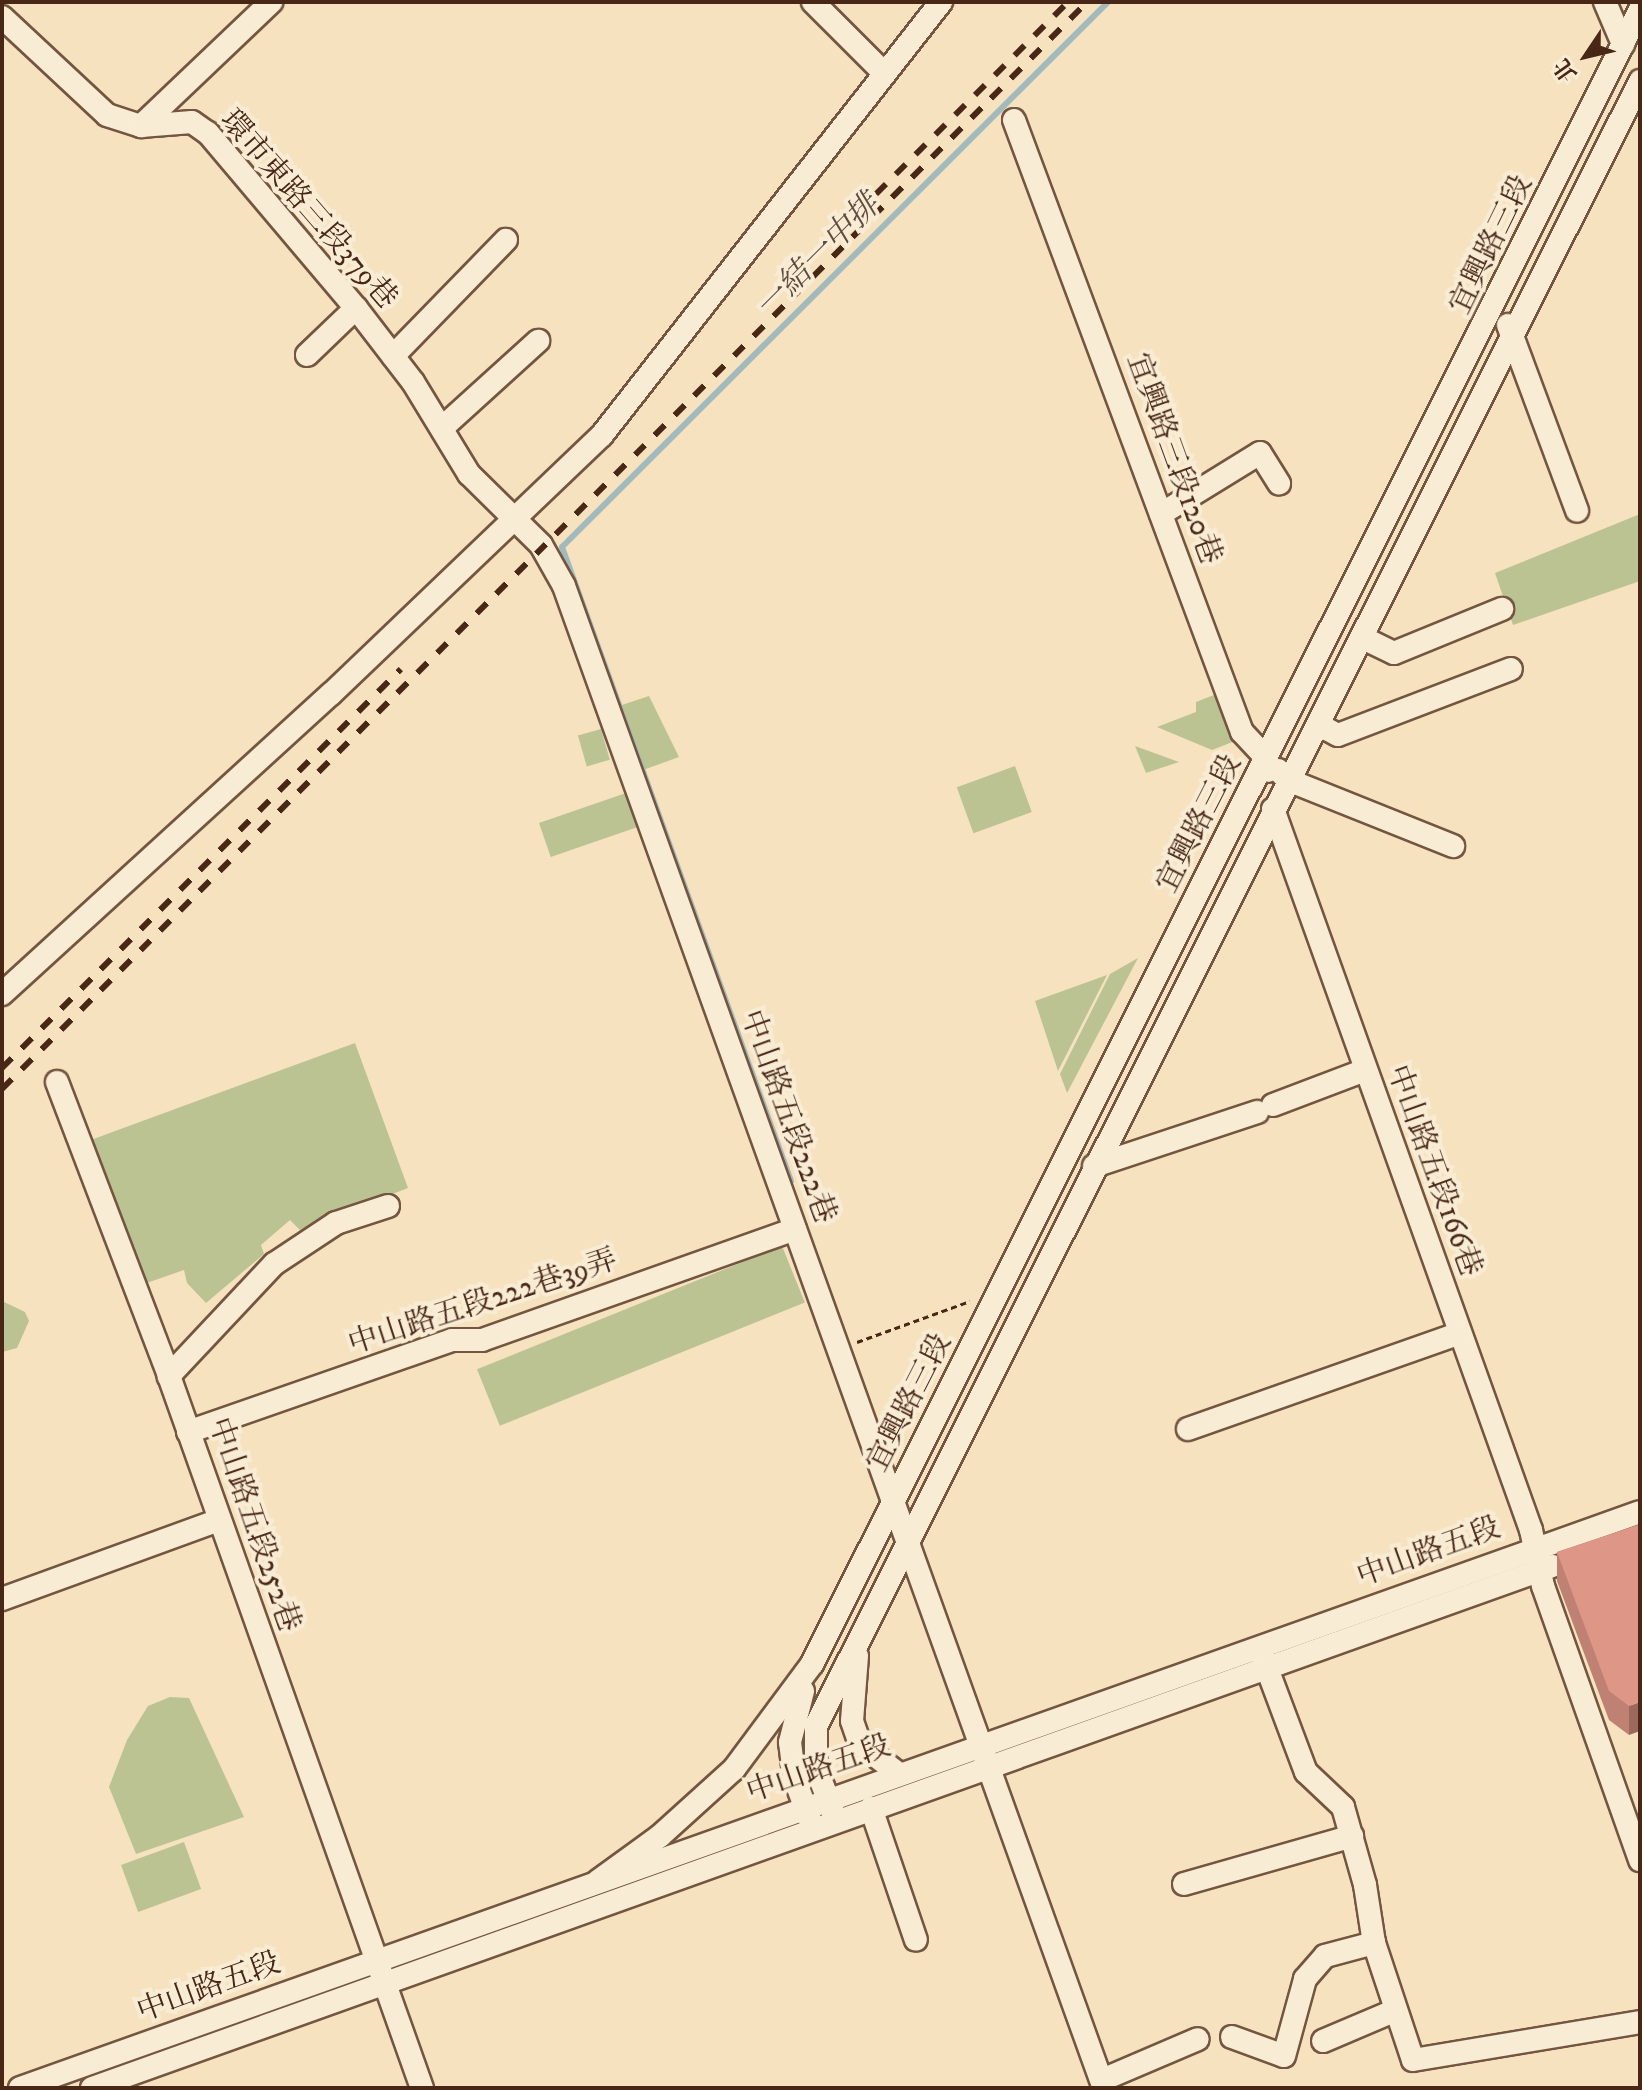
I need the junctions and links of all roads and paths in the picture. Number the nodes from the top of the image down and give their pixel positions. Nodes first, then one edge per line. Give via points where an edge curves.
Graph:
1 (271, 2) edge
2 (813, 2) edge
3 (941, 2) edge
4 (1605, 2) edge
5 (1640, 10) edge
6 (2, 17) edge
7 (1623, 44) junction
8 (882, 71) junction
9 (1640, 81) edge
10 (1634, 111) edge
11 (1014, 120) dead end
12 (141, 126) junction
13 (506, 240) dead end
14 (356, 308) junction
15 (1494, 309) junction
16 (1515, 332) junction
17 (538, 341) dead end
18 (307, 355) dead end
19 (393, 356) junction
20 (442, 428) junction
21 (1279, 484) dead end
22 (1577, 511) dead end
23 (1161, 514) junction
24 (515, 522) junction
25 (1502, 609) dead end
26 (1363, 638) junction
27 (1511, 669) dead end
28 (1319, 725) junction
29 (1266, 758) junction
30 (1288, 780) junction
31 (1274, 816) junction
32 (1453, 846) dead end
33 (2, 994) edge
34 (1365, 1070) junction
35 (57, 1082) dead end
36 (1094, 1166) junction
37 (388, 1206) dead end
38 (795, 1229) junction
39 (1000, 1291) junction
40 (1460, 1333) junction
41 (838, 1348) junction
42 (169, 1376) junction
43 (1188, 1429) dead end
44 (188, 1432) junction
45 (894, 1503) junction
46 (1640, 1512) edge
47 (219, 1520) junction
48 (1640, 1537) edge
49 (908, 1540) junction
50 (1534, 1547) junction
51 (1539, 1570) junction
52 (2, 1599) edge
53 (860, 1639) junction
54 (1259, 1646) junction
55 (812, 1664) junction
56 (1268, 1669) junction
57 (985, 1755) junction
58 (899, 1774) junction
59 (1630, 1801) edge
60 (813, 1802) junction
61 (871, 1808) junction
62 (836, 1820) junction
63 (814, 1828) junction
64 (1352, 1836) junction
65 (1640, 1860) edge
66 (598, 1881) junction
67 (1184, 1884) dead end
68 (916, 1940) dead end
69 (1374, 1943) junction
70 (379, 1970) junction
71 (1396, 2010) junction
72 (1640, 2022) edge
73 (1232, 2037) dead end
74 (1198, 2039) dead end
75 (1323, 2041) dead end
76 (1103, 2084) edge
77 (20, 2088) edge
78 (92, 2088) edge
79 (422, 2088) edge

1 - 12 street
2 - 8 street
3 - 8 street
4 - 7 street
5 - 7 street, 宜興路三段
6 - 12 street, 環市東路三段379巷 via 98,108
7 - 15 street, 宜興路三段
8 - 24 street via 602,435
9 - 10 street, 宜興路三段
10 - 16 street, 宜興路三段
11 - 23 street, 宜興路三段120巷
12 - 14 street, 環市東路三段379巷 via 192,122 208,133
13 - 19 street
14 - 18 street
14 - 19 street, 環市東路三段379巷
15 - 16 street
15 - 29 street, 宜興路三段
16 - 22 street
16 - 26 street, 宜興路三段
17 - 20 street
19 - 20 street, 環市東路三段379巷
20 - 24 street, 環市東路三段379巷 via 469,474
21 - 23 street via 1260,453
23 - 29 street, 宜興路三段120巷 via 1242,732
24 - 33 street
24 - 38 street, 中山路五段222巷 via 541,545 564,586
25 - 26 street via 1394,653
26 - 28 street, 宜興路三段
27 - 28 street via 1338,735
28 - 30 street, 宜興路三段
29 - 30 street, 宜興路三段120巷
29 - 31 street
29 - 39 street, 宜興路三段
30 - 31 street, 宜興路三段
30 - 32 street
31 - 34 street, 中山路五段166巷
31 - 36 street, 宜興路三段
34 - 36 street
34 - 40 street, 中山路五段166巷
35 - 42 street, 中山路五段252巷
36 - 49 street, 宜興路三段
37 - 42 street via 336,1223 274,1264
38 - 41 street, 中山路五段222巷
38 - 44 street, 中山路五段222巷39弄 via 482,1340 452,1340
39 - 41 path
39 - 45 street, 宜興路三段
40 - 43 street
40 - 50 street, 中山路五段166巷
41 - 45 street, 中山路五段222巷
42 - 44 street, 中山路五段252巷
44 - 47 street, 中山路五段252巷
45 - 49 street, 中山路五段222巷
45 - 55 street, 宜興路三段
46 - 50 street, 中山路五段
47 - 52 street
47 - 70 street, 中山路五段252巷
48 - 51 street, 中山路五段
49 - 53 street, 宜興路三段
49 - 57 street, 中山路五段222巷
50 - 51 street, 中山路五段166巷
50 - 54 street, 中山路五段
51 - 56 street, 中山路五段
51 - 59 street, 中山路五段166巷
53 - 58 street, 宜興路三段 via 852,1721 860,1744
53 - 60 street, 宜興路三段 via 816,1726
54 - 56 street
54 - 57 street, 中山路五段
55 - 60 street, 宜興路三段 via 790,1742
55 - 66 street, 宜興路三段 via 734,1769 660,1836
56 - 57 street, 中山路五段
56 - 64 street via 1306,1772 1343,1807
57 - 58 street, 中山路五段
57 - 61 street, 中山路五段
57 - 76 street, 中山路五段222巷
58 - 60 street, 中山路五段
59 - 65 street, 中山路五段166巷
60 - 62 street, 宜興路三段
60 - 63 street, 宜興路三段
60 - 66 street, 中山路五段
61 - 62 street, 中山路五段
61 - 68 street
62 - 63 street, 中山路五段
63 - 70 street, 中山路五段
64 - 67 street
64 - 69 street
66 - 70 street, 中山路五段
69 - 71 street
69 - 73 street via 1325,1956 1305,1979 1284,2056
70 - 77 street, 中山路五段
70 - 78 street, 中山路五段
70 - 79 street, 中山路五段252巷
71 - 72 street via 1413,2060
71 - 75 street
74 - 76 street

